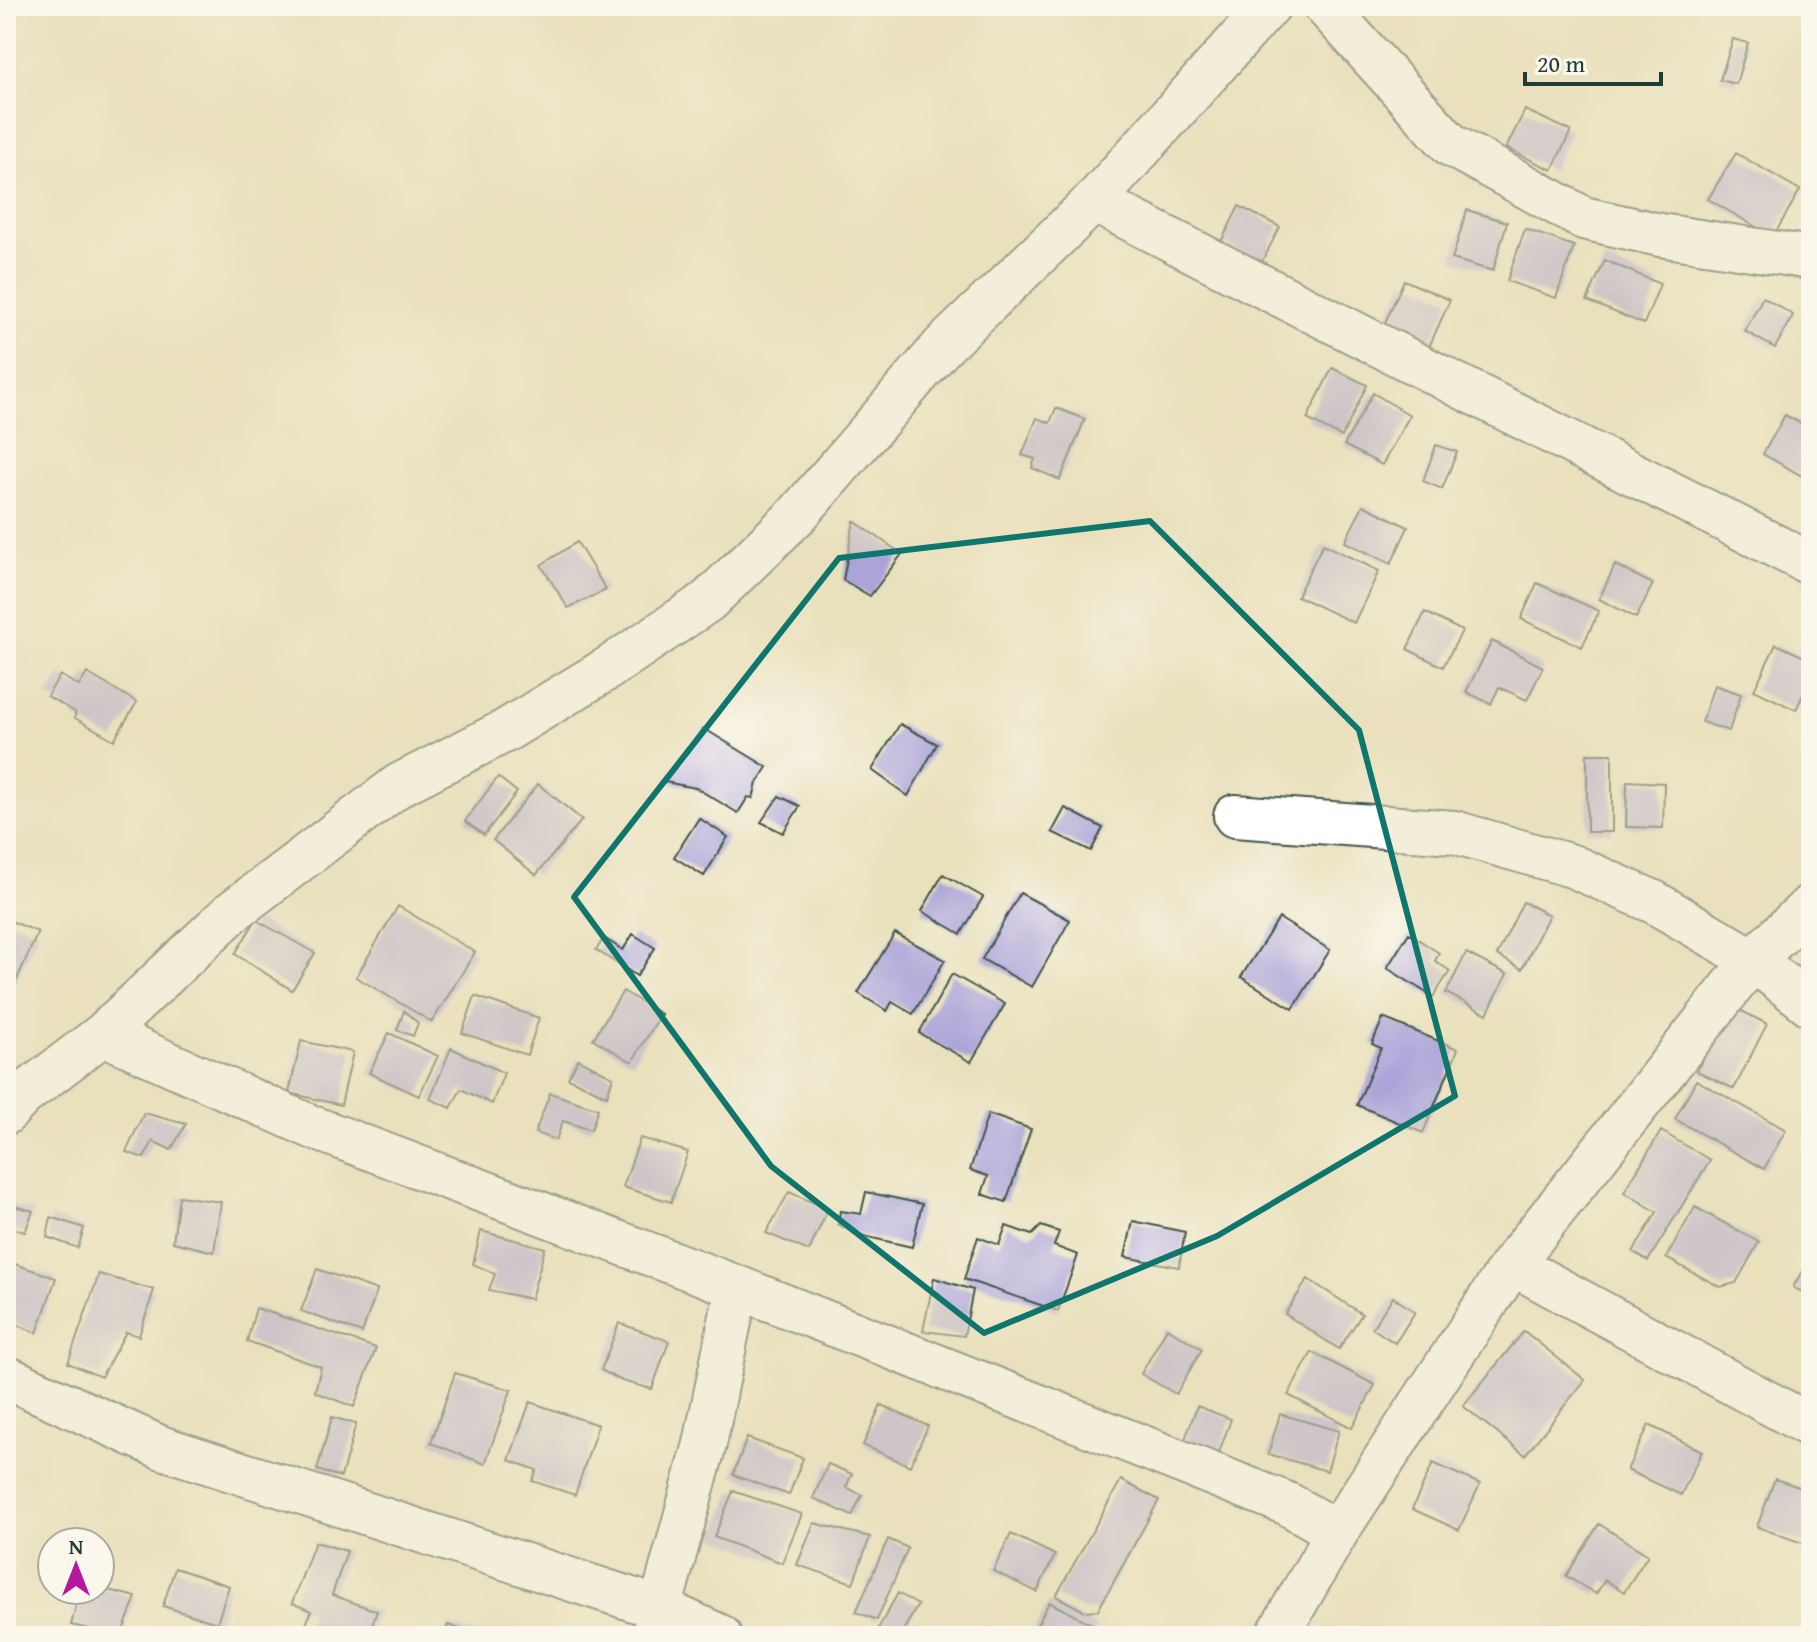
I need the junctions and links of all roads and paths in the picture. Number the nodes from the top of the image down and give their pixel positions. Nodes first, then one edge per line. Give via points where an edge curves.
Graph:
1 (1269, 6) edge
2 (1325, 6) edge
3 (1094, 201) junction
4 (1811, 258) edge
5 (1811, 564) edge
6 (1235, 816) dead end
7 (1811, 905) edge
8 (1753, 960) junction
9 (1811, 1005) edge
10 (103, 1034) junction
11 (6, 1113) edge
12 (1512, 1264) junction
13 (737, 1287) junction
14 (6, 1377) edge
15 (1811, 1426) edge
16 (1337, 1532) junction
17 (656, 1622) edge
18 (720, 1636) edge
19 (1277, 1636) edge

1 - 3 street
2 - 4 street via 1451,145 1583,218
3 - 5 street
3 - 10 street via 943,346 797,515 708,601 505,731 399,785 232,912
6 - 8 street via 1454,832 1572,866 1654,902
7 - 8 street
8 - 9 street
8 - 12 street
10 - 11 street
10 - 13 street via 312,1127
12 - 15 street
12 - 16 street
13 - 16 street via 1288,1504
13 - 17 street via 705,1444
14 - 17 street via 160,1447
16 - 19 street
17 - 18 street

